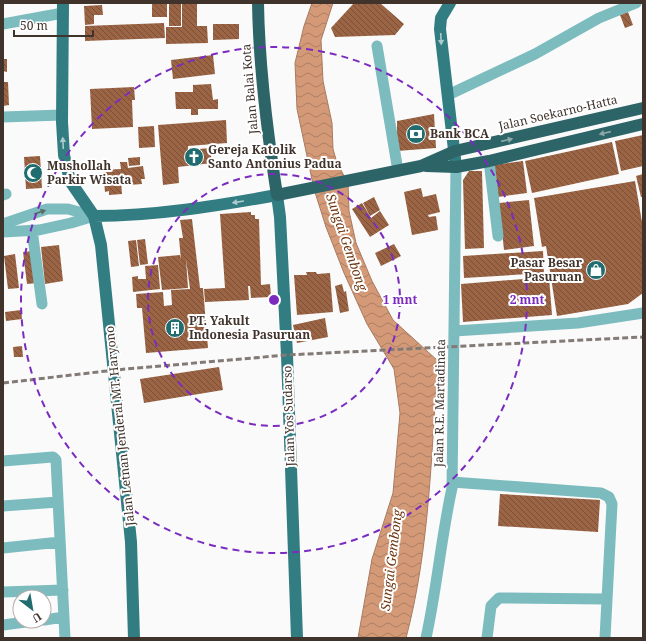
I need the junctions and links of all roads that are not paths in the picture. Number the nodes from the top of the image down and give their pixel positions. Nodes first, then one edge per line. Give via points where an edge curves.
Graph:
1 (258, 3) edge
2 (450, 3) edge
3 (636, 3) edge
4 (63, 8) edge
5 (3, 24) edge
6 (377, 46) dead end
7 (448, 95) junction
8 (643, 108) edge
9 (62, 116) junction
10 (3, 117) edge
11 (643, 124) edge
12 (455, 152) junction
13 (489, 161) junction
14 (421, 166) junction
15 (456, 167) junction
16 (398, 171) junction
17 (277, 195) junction
18 (94, 216) junction
19 (3, 224) edge
20 (32, 230) junction
21 (3, 232) edge
22 (498, 236) dead end
23 (42, 304) dead end
24 (643, 313) edge
25 (454, 331) junction
26 (3, 461) edge
27 (452, 482) junction
28 (58, 502) junction
29 (3, 506) edge
30 (60, 542) junction
31 (3, 548) edge
32 (63, 590) junction
33 (3, 592) edge
34 (606, 599) junction
35 (64, 617) junction
36 (52, 619) edge
37 (65, 638) edge
38 (134, 638) edge
39 (297, 638) edge
40 (426, 638) edge
41 (487, 638) edge
42 (605, 638) edge

1 - 17 highway, Jalan Balai Kota via 266,121
2 -> 7 main road via 441,18 440,29
3 - 7 street via 599,18 535,54
4 - 5 street
4 - 9 main road
6 - 16 street
7 - 12 main road
12 -> 8 highway, Jalan Soekarno-Hatta
9 - 10 street
18 -> 9 main road via 70,180 64,155
11 -> 13 highway
12 - 14 highway, Jalan Soekarno-Hatta
12 - 15 main road
13 - 15 highway
13 - 22 street
14 - 15 highway
14 - 16 highway
15 - 25 street, Jalan R.E. Martadinata
16 - 17 highway
17 -> 18 main road via 129,216
17 - 39 main road, Jalan Yos Sudarso via 287,355
19 -> 18 street via 47,209 68,209
18 - 20 street
18 - 38 main road, Jalan Letnan Jenderal MT. Haryono via 101,245 115,370 131,542
20 - 21 street
20 - 23 street
24 - 25 street via 578,323
25 - 27 street, Jalan R.E. Martadinata
26 - 28 street via 55,458
27 - 34 street via 606,495 612,504
27 - 40 street, Jalan R.E. Martadinata
28 - 29 street
28 - 30 street
30 - 31 street
30 - 32 street
32 - 33 street
32 - 35 street
34 - 41 street via 499,598 491,606
34 - 42 street
35 - 36 street
35 - 37 street

